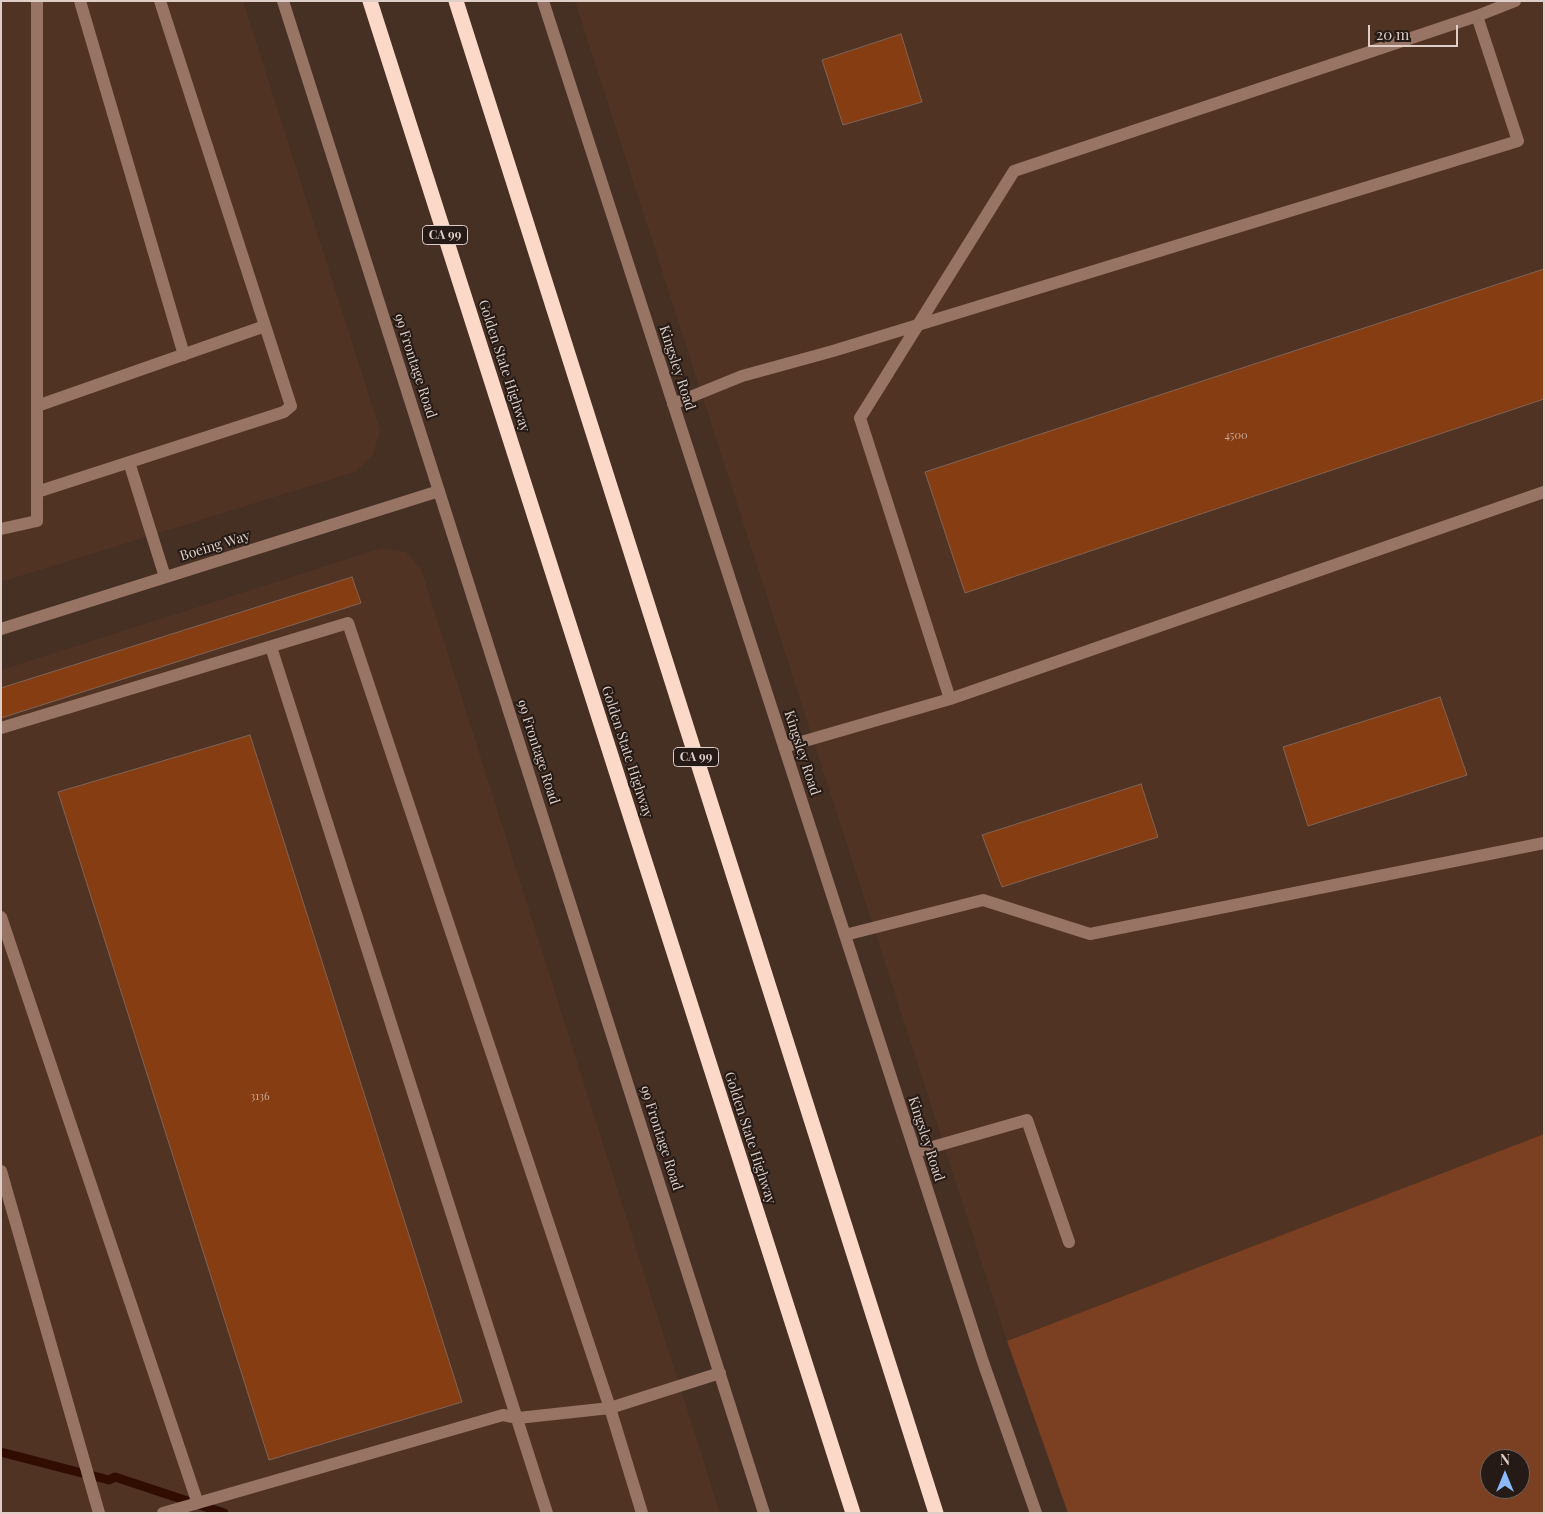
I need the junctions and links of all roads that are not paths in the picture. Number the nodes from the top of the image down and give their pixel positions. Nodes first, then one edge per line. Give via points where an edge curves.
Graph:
1 (37, 1) edge
2 (80, 1) edge
3 (160, 1) edge
4 (283, 1) edge
5 (370, 1) edge
6 (456, 1) edge
7 (543, 1) edge
8 (1515, 1) edge
9 (1477, 16) junction
10 (919, 325) junction
11 (265, 326) junction
12 (184, 355) junction
13 (673, 404) junction
14 (37, 406) junction
15 (129, 462) junction
16 (439, 491) junction
17 (37, 492) junction
18 (1544, 492) edge
19 (1, 529) edge
20 (165, 577) junction
21 (1, 629) edge
22 (271, 647) junction
23 (950, 699) junction
24 (1, 728) edge
25 (784, 747) junction
26 (1544, 843) edge
27 (1, 917) edge
28 (845, 935) junction
29 (914, 1152) junction
30 (1, 1171) edge
31 (1069, 1242) dead end
32 (720, 1373) junction
33 (610, 1408) junction
34 (518, 1418) junction
35 (197, 1502) junction
36 (99, 1513) edge
37 (163, 1513) edge
38 (547, 1513) edge
39 (642, 1513) edge
40 (764, 1513) edge
41 (853, 1513) edge
42 (936, 1513) edge
43 (1036, 1513) edge

1 - 14 street
2 - 12 street
3 - 11 street
4 - 16 street, 99 Frontage Road
5 - 41 highway, Golden State Highway / CA 99
6 - 42 highway, CA 99
7 - 13 street, Kingsley Road
8 - 9 street
9 - 10 street via 1014,171
9 - 10 street via 1518,141
10 - 13 street via 742,376
10 - 23 street via 860,418
11 - 12 street
11 - 15 street via 291,406 284,412
12 - 14 street
13 - 25 street, Kingsley Road
14 - 17 street
15 - 17 street
15 - 20 street
16 - 20 street, Boeing Way
16 - 32 street, 99 Frontage Road
17 - 19 street via 37,521
18 - 23 street
20 - 21 street, Boeing Way
22 - 24 street
22 - 33 street via 348,623
22 - 34 street
23 - 25 street
25 - 28 street, Kingsley Road
26 - 28 street via 1090,934 983,900
27 - 35 street
28 - 29 street, Kingsley Road
29 - 31 street via 1027,1120
29 - 43 street, Kingsley Road
30 - 36 street
32 - 33 street
32 - 40 street, 99 Frontage Road
33 - 34 street
33 - 39 street
34 - 35 street via 503,1415
34 - 38 street
35 - 37 street

